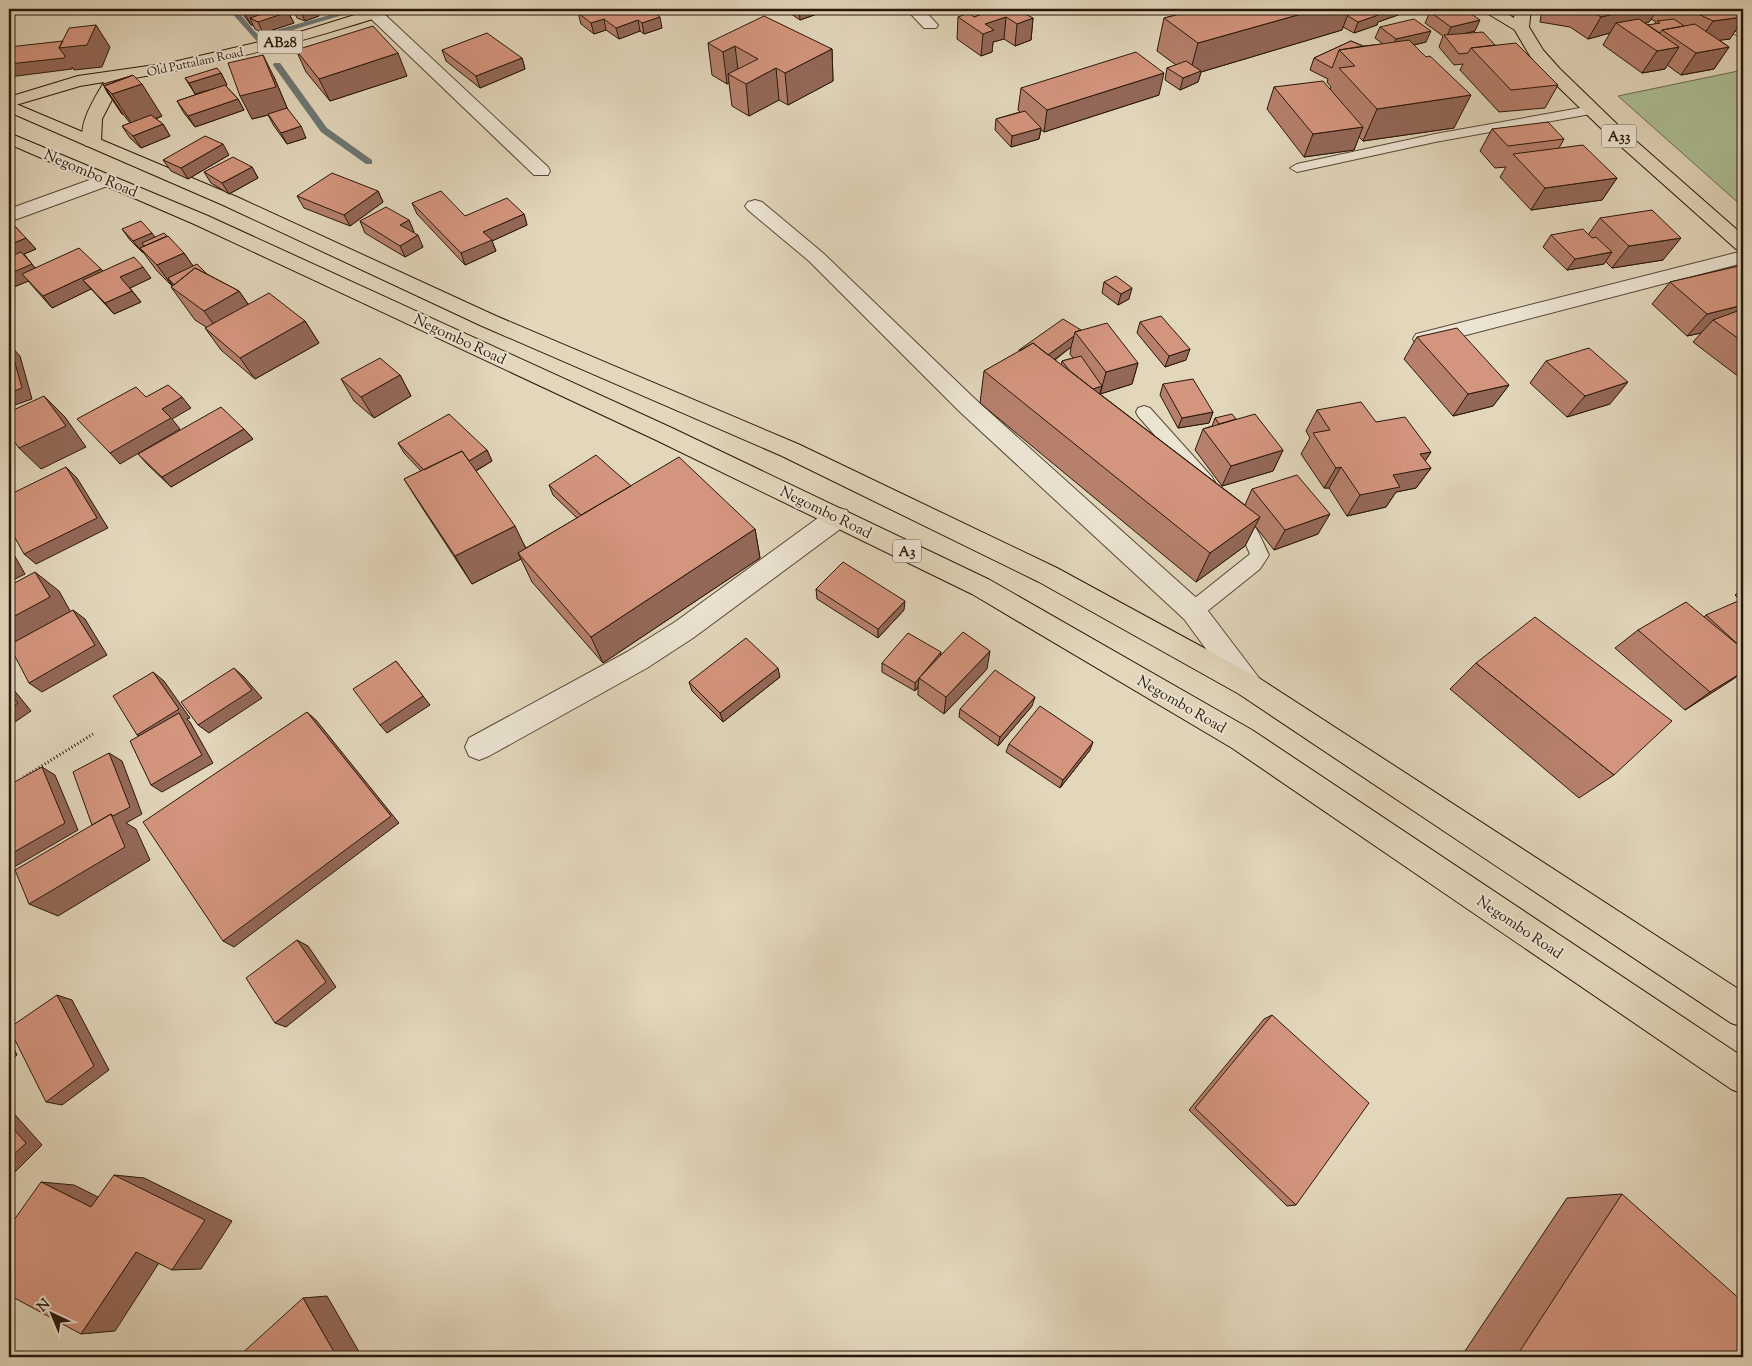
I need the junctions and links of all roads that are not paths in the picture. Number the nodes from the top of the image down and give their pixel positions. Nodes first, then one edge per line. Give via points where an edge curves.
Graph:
1 (914, 9) edge
2 (1488, 9) edge
3 (1522, 9) edge
4 (382, 11) edge
5 (930, 25) dead end
6 (1521, 27) junction
7 (115, 77) junction
8 (78, 80) junction
9 (9, 86) edge
10 (11, 108) edge
11 (1591, 110) junction
12 (9, 138) edge
13 (92, 142) junction
14 (1296, 168) dead end
15 (541, 171) dead end
16 (106, 180) junction
17 (755, 206) dead end
18 (9, 216) edge
19 (1743, 245) edge
20 (1743, 257) edge
21 (1420, 340) edge
22 (1144, 412) dead end
23 (838, 517) junction
24 (1193, 611) junction
25 (1249, 686) junction
26 (478, 747) dead end
27 (1743, 1011) edge
28 (1743, 1077) edge

1 - 5 street
2 - 6 main road
3 - 6 main road
4 - 7 main road, Old Puttalam Road / AB28 via 295,39
4 - 15 street
6 - 11 main road, A33 via 1536,52
7 - 8 main road, Old Puttalam Road
7 - 10 main road, Old Puttalam Road / AB28 via 75,93
7 - 13 main road via 96,111
8 - 9 main road
8 - 10 main road, Old Puttalam Road
10 - 13 main road, Negombo Road
11 - 14 lane via 1435,138
11 - 19 main road, A33
12 - 16 main road, Negombo Road / A3
13 - 25 main road, Negombo Road via 230,201 489,322 790,450 1048,575
16 - 18 street
16 - 23 main road, Negombo Road / A3 via 201,220
17 - 24 street via 816,256 967,405
20 - 21 street
22 - 24 lane via 1250,532 1260,555
23 - 26 street via 638,660
23 - 28 main road, Negombo Road / A3 via 981,587 1242,739
24 - 25 street
25 - 27 main road, Negombo Road

